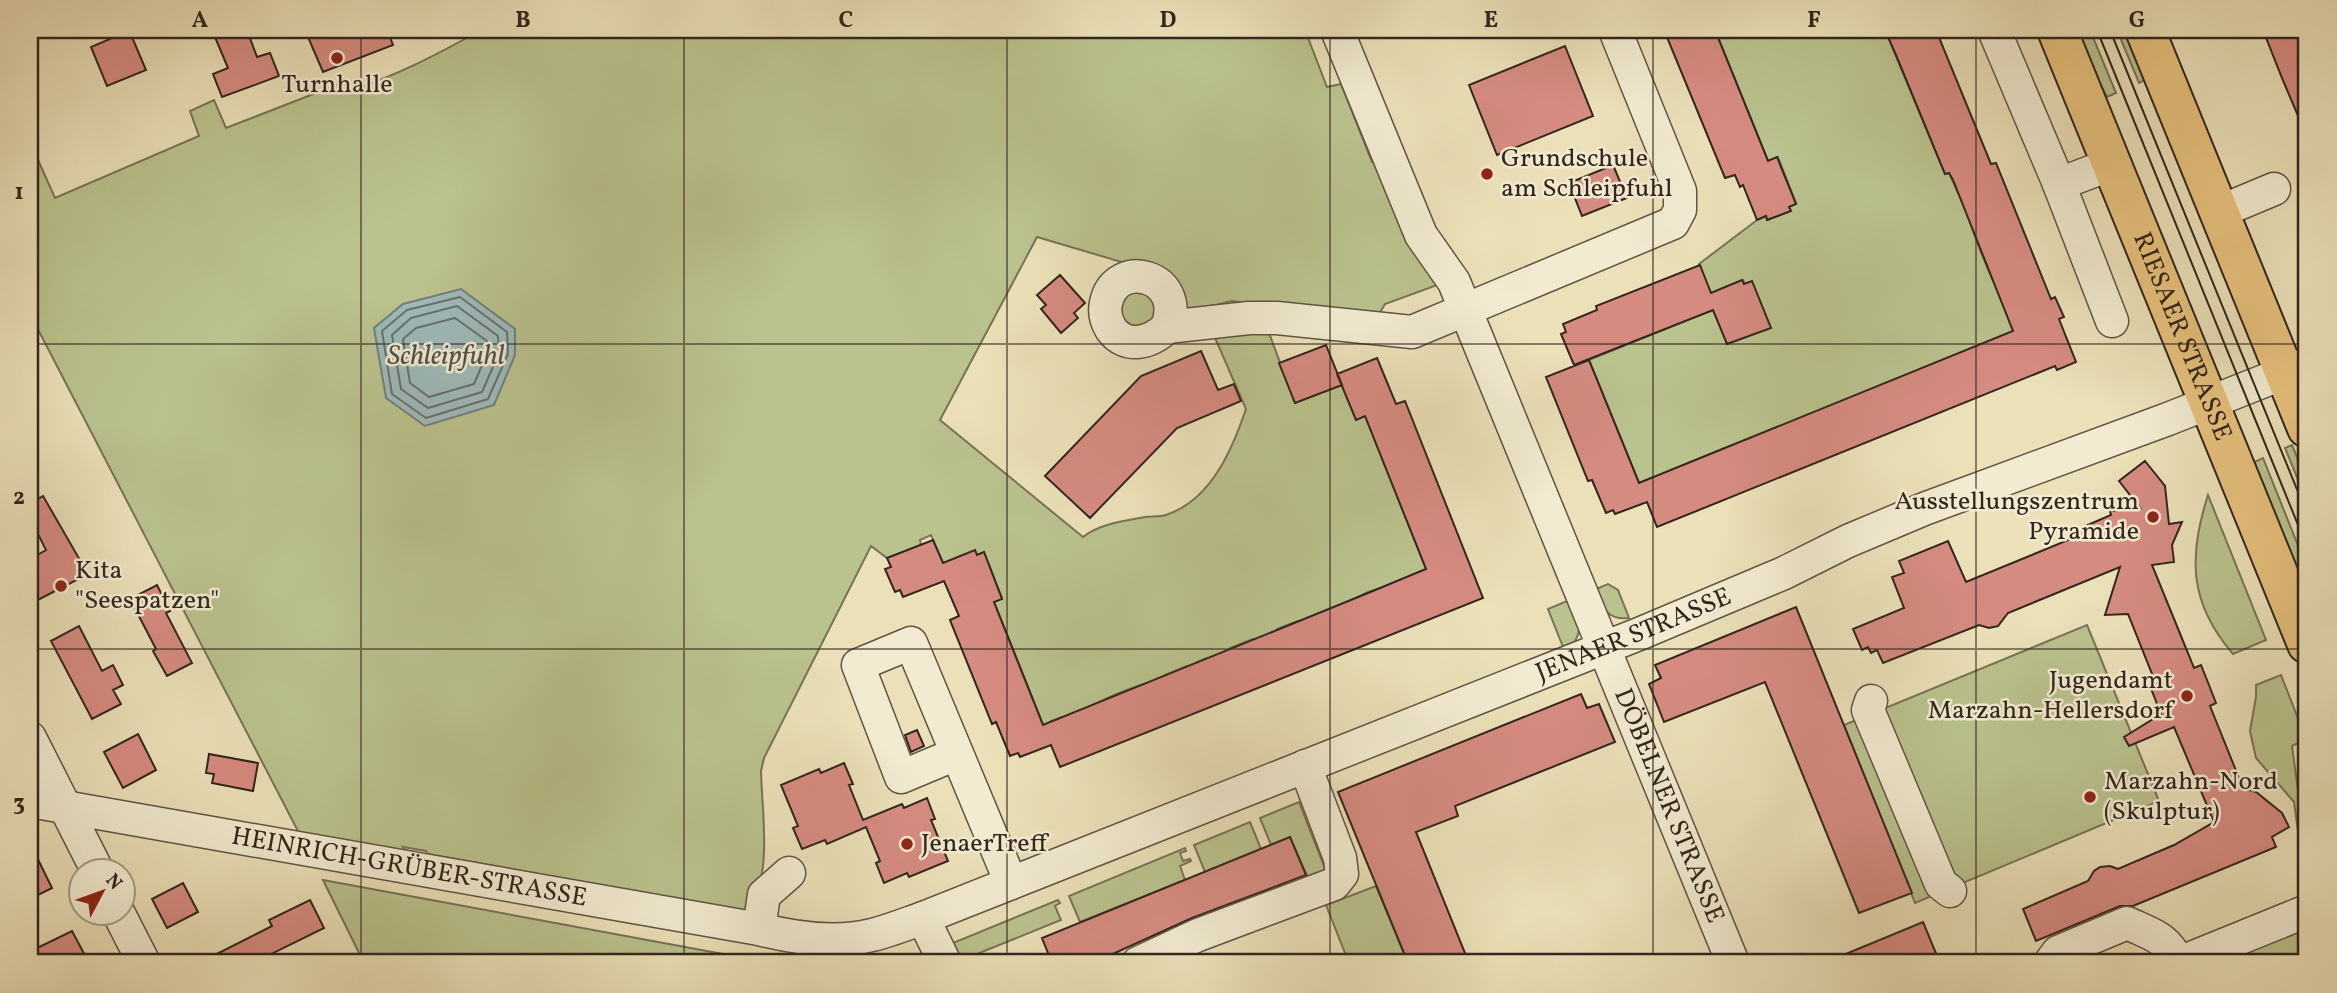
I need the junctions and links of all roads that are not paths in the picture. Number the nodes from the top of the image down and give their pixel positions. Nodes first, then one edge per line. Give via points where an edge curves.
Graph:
1 (1337, 30) edge
2 (1615, 30) edge
3 (1994, 30) edge
4 (2057, 30) edge
5 (2146, 30) edge
6 (2112, 164) junction
7 (2059, 184) junction
8 (2274, 189) dead end
9 (2219, 212) junction
10 (1466, 310) junction
11 (2112, 321) dead end
12 (1167, 327) dead end
13 (2282, 374) edge
14 (2209, 403) junction
15 (2307, 428) edge
16 (2307, 644) edge
17 (1605, 648) junction
18 (1871, 701) dead end
19 (30, 738) edge
20 (956, 754) dead end
21 (1305, 766) junction
22 (30, 801) edge
23 (66, 808) junction
24 (90, 856) edge
25 (789, 873) dead end
26 (1011, 883) junction
27 (1950, 891) dead end
28 (2307, 911) edge
29 (923, 918) junction
30 (125, 926) edge
31 (759, 929) junction
32 (789, 937) joint
33 (144, 963) edge
34 (945, 963) edge
35 (1138, 963) edge
36 (1732, 963) edge
37 (2050, 963) edge
38 (2179, 963) edge

1 - 10 street, DÖBELNER STRASSE via 1421,235 1454,282
2 - 10 street via 1680,191 1673,223
3 - 7 street
4 - 6 main road, RIESAER STRASSE
5 - 9 main road
6 - 7 street
6 - 14 main road, RIESAER STRASSE
7 - 11 street
8 - 9 street
9 - 13 main road
10 - 12 street via 1412,332 1278,318
10 - 17 street, DÖBELNER STRASSE
13 - 14 street, JENAER STRASSE
13 - 15 main road
14 - 16 main road, RIESAER STRASSE
14 - 17 street, JENAER STRASSE via 1924,509
17 - 21 street, JENAER STRASSE
17 - 36 street, DÖBELNER STRASSE
18 - 27 street via 1868,710 1941,884
19 - 23 street
20 - 26 street
21 - 26 street, JENAER STRASSE
21 - 35 street via 1340,858 1342,874 1334,884 1198,935
22 - 23 street, HEINRICH-GRÜBER-STRASSE
23 - 24 street
23 - 31 street, HEINRICH-GRÜBER-STRASSE
25 - 31 street via 764,895
26 - 29 street, JENAER STRASSE
28 - 38 street
29 - 32 street, JENAER STRASSE via 870,936
29 - 34 street
30 - 33 street
31 - 32 street, HEINRICH-GRÜBER-STRASSE
37 - 38 street via 2058,952 2127,923 2160,938

